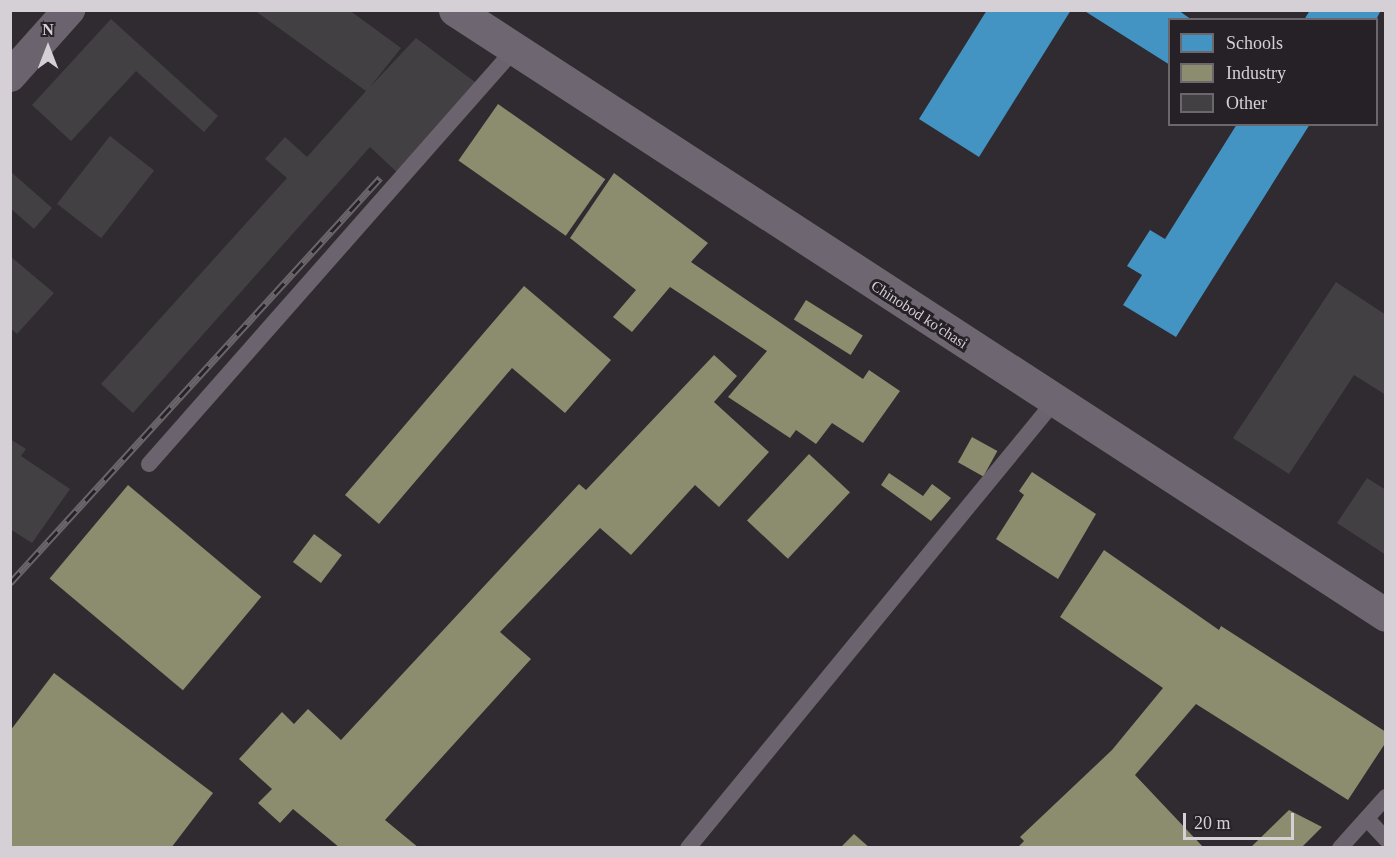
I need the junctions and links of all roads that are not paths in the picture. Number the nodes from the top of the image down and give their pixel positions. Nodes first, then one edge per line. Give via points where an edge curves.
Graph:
1 (69, 10) edge
2 (455, 10) edge
3 (513, 51) junction
4 (10, 76) edge
5 (1054, 402) junction
6 (149, 464) dead end
7 (1386, 615) edge
8 (1386, 797) edge
9 (1370, 821) junction
10 (1386, 839) edge
11 (688, 848) edge
12 (1340, 848) edge

1 - 4 street
2 - 3 street, Chinobod ko'chasi
3 - 5 street, Chinobod ko'chasi
3 - 6 lane
5 - 7 street, Chinobod ko'chasi
5 - 11 lane
8 - 9 lane
9 - 10 lane
9 - 12 lane

